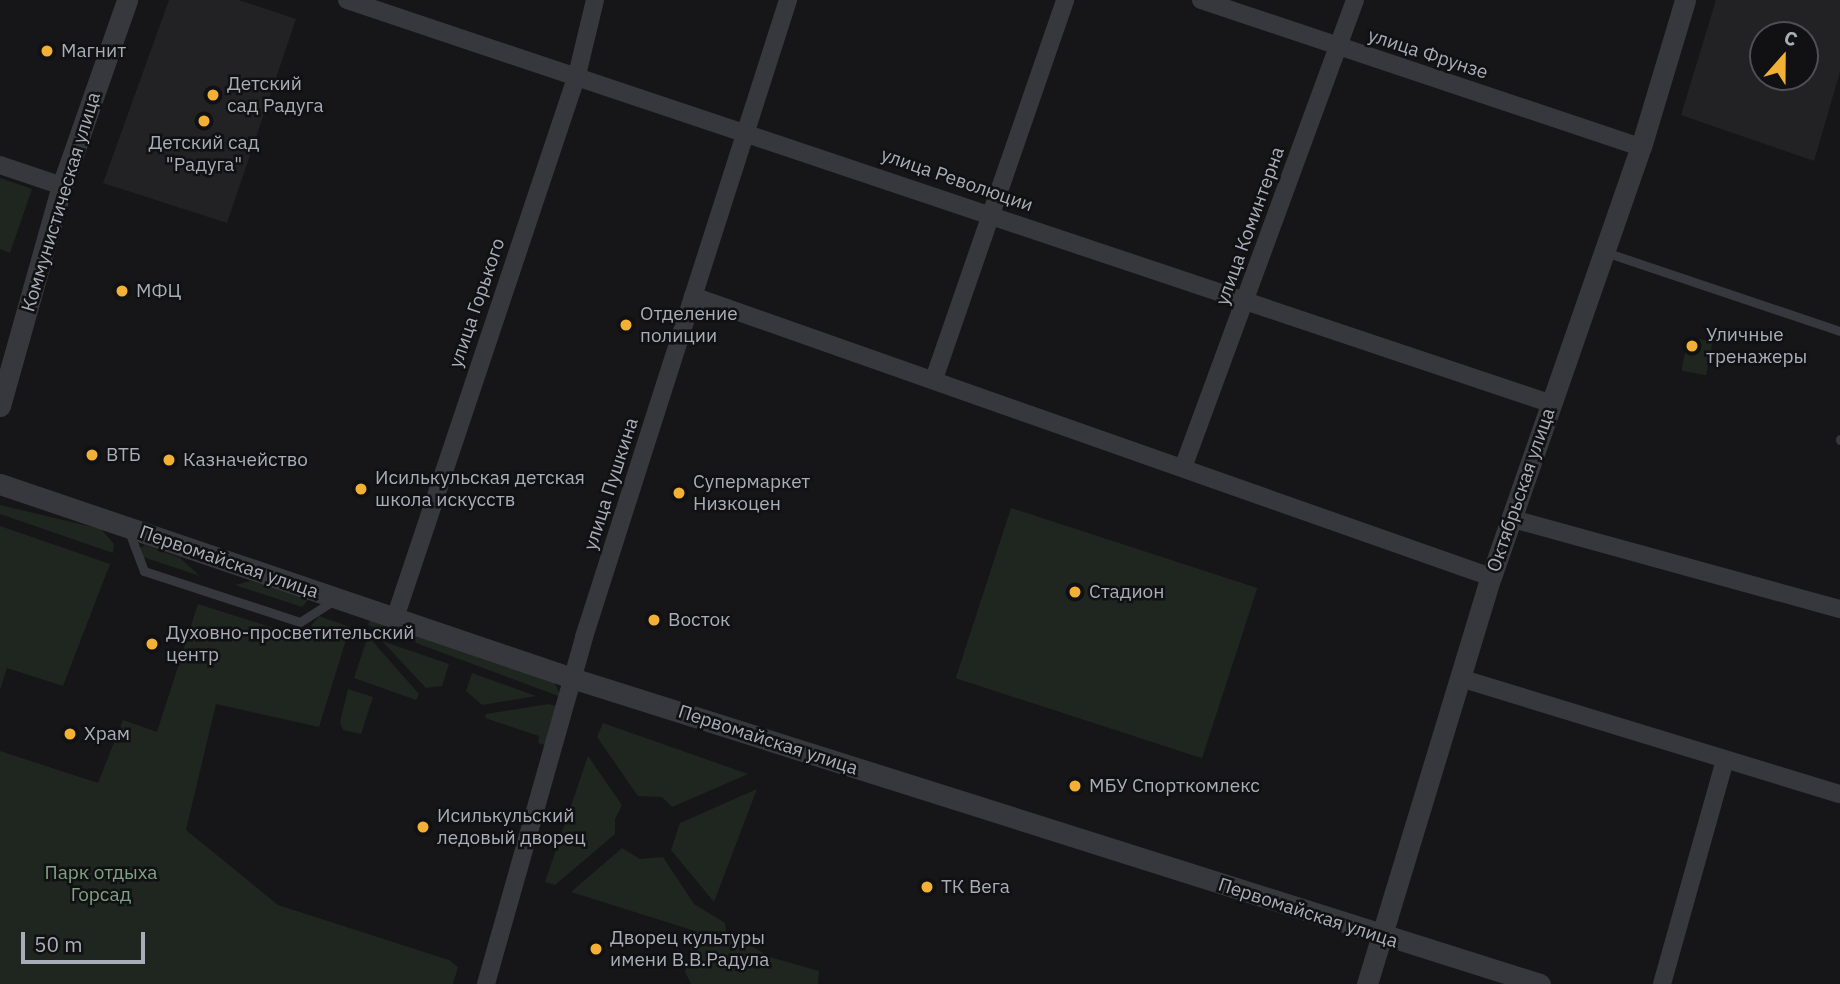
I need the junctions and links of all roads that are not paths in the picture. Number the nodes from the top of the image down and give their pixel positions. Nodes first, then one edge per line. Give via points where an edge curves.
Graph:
1 (127, 0) edge
2 (347, 0) edge
3 (595, 0) edge
4 (788, 0) edge
5 (1065, 0) edge
6 (1201, 0) edge
7 (1355, 0) edge
8 (1685, 0) edge
9 (1338, 46) junction
10 (577, 75) junction
11 (747, 131) junction
12 (1641, 147) junction
13 (0, 165) edge
14 (62, 186) junction
15 (988, 212) junction
16 (1603, 252) junction
17 (693, 296) junction
18 (1246, 299) junction
19 (1840, 331) edge
20 (934, 379) junction
21 (1552, 404) junction
22 (0, 406) edge
23 (1184, 466) junction
24 (0, 484) edge
25 (1513, 519) junction
26 (127, 527) junction
27 (1491, 577) junction
28 (337, 599) junction
29 (1840, 609) edge
30 (395, 618) junction
31 (1460, 678) junction
32 (575, 679) junction
33 (1725, 760) junction
34 (1840, 794) edge
35 (1382, 937) junction
36 (486, 984) edge
37 (1367, 984) edge
38 (1540, 984) edge
39 (1662, 984) edge

1 - 14 street, Коммунистическая улица
2 - 10 street, улица Революции
3 - 10 street, улица Горького
4 - 11 street, улица Пушкина
5 - 15 street
6 - 9 street, улица Фрунзе
7 - 9 street, улица Коминтерна
8 - 12 street, Октябрьская улица
9 - 12 street, улица Фрунзе
9 - 18 street, улица Коминтерна
10 - 11 street, улица Революции
10 - 30 street, улица Горького
11 - 15 street, улица Революции
11 - 17 street, улица Пушкина
12 - 16 street, Октябрьская улица
13 - 14 street
14 - 22 street, Коммунистическая улица
15 - 18 street, улица Революции
15 - 20 street
16 - 19 lane
16 - 21 street, Октябрьская улица
17 - 20 street
17 - 32 street, улица Пушкина via 584,637
18 - 21 street, улица Революции
18 - 23 street, улица Коминтерна
20 - 23 street
21 - 25 street, Октябрьская улица
23 - 27 street
24 - 26 street, Первомайская улица
25 - 27 street, Октябрьская улица
25 - 29 street
26 - 28 street, Первомайская улица
26 - 28 lane via 144,571 300,622
27 - 31 street, Октябрьская улица
28 - 30 street, Первомайская улица
30 - 32 street, Первомайская улица
31 - 33 street
31 - 35 street, Октябрьская улица
32 - 35 street, Первомайская улица
32 - 36 street, улица Пушкина
33 - 34 street
33 - 39 street
35 - 37 street, Октябрьская улица
35 - 38 street, Первомайская улица

